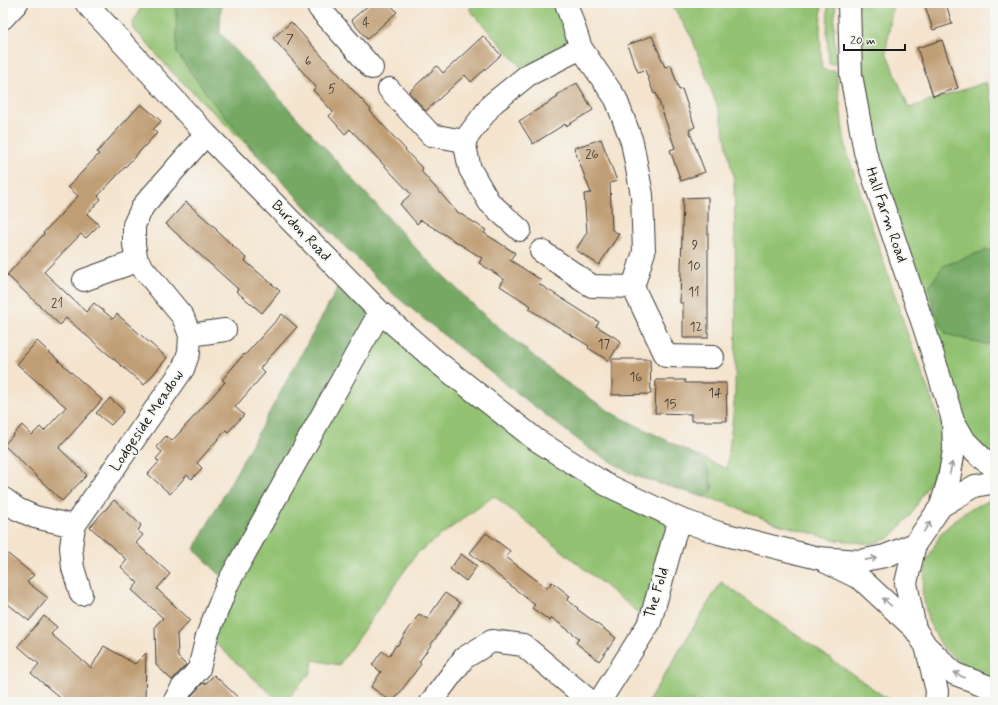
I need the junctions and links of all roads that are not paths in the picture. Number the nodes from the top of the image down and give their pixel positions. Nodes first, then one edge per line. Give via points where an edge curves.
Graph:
1 (17, 3) edge
2 (86, 3) edge
3 (320, 3) edge
4 (566, 3) edge
5 (849, 3) edge
6 (3, 18) edge
7 (580, 48) junction
8 (372, 68) dead end
9 (389, 89) dead end
10 (206, 134) junction
11 (464, 141) junction
12 (520, 230) dead end
13 (541, 251) dead end
14 (137, 261) junction
15 (84, 280) dead end
16 (633, 287) junction
17 (380, 312) junction
18 (225, 330) dead end
19 (190, 335) junction
20 (712, 357) dead end
21 (953, 420) junction
22 (995, 467) edge
23 (995, 482) edge
24 (4, 499) dead end
25 (941, 506) junction
26 (679, 519) junction
27 (74, 526) junction
28 (915, 544) junction
29 (818, 558) junction
30 (81, 594) dead end
31 (921, 638) junction
32 (995, 689) edge
33 (434, 701) edge
34 (174, 702) edge
35 (591, 702) edge
36 (599, 702) edge
37 (936, 702) edge

1 - 6 street
2 - 10 street, Burdon Road
3 - 8 street via 319,8
4 - 7 street
5 - 21 street, Hall Farm Road via 851,75 865,152
7 - 11 street via 528,75 492,104
7 - 16 street via 616,99 632,142 642,195 644,252
9 - 11 street via 432,135
10 - 14 street via 142,206 134,225
10 - 17 street, Burdon Road
11 - 12 street via 470,169 489,202
13 - 16 street via 592,286
14 - 15 street
14 - 19 street, Lodgeside Meadow via 183,317
16 - 20 street via 666,356
17 - 26 street, Burdon Road via 436,361 535,439 605,484
17 - 34 street via 228,584 207,636 199,669 182,688
18 - 19 street
19 - 27 street, Lodgeside Meadow via 189,352 183,369
21 - 22 street, Hall Farm Road via 965,441
25 -> 21 street, Hall Farm Road via 954,450
23 - 25 street via 975,486
24 - 27 street via 17,509 35,517
28 -> 25 street
26 - 29 street, Burdon Road via 719,533
26 - 36 street, The Fold via 650,622
27 - 30 street, Lodgeside Meadow via 71,547 73,568
29 -> 28 street via 860,561 885,556
28 - 31 street via 906,582
31 -> 29 street via 861,579
32 -> 31 street via 955,674
31 - 37 street via 937,691
33 - 35 street via 464,658 492,641 523,644

